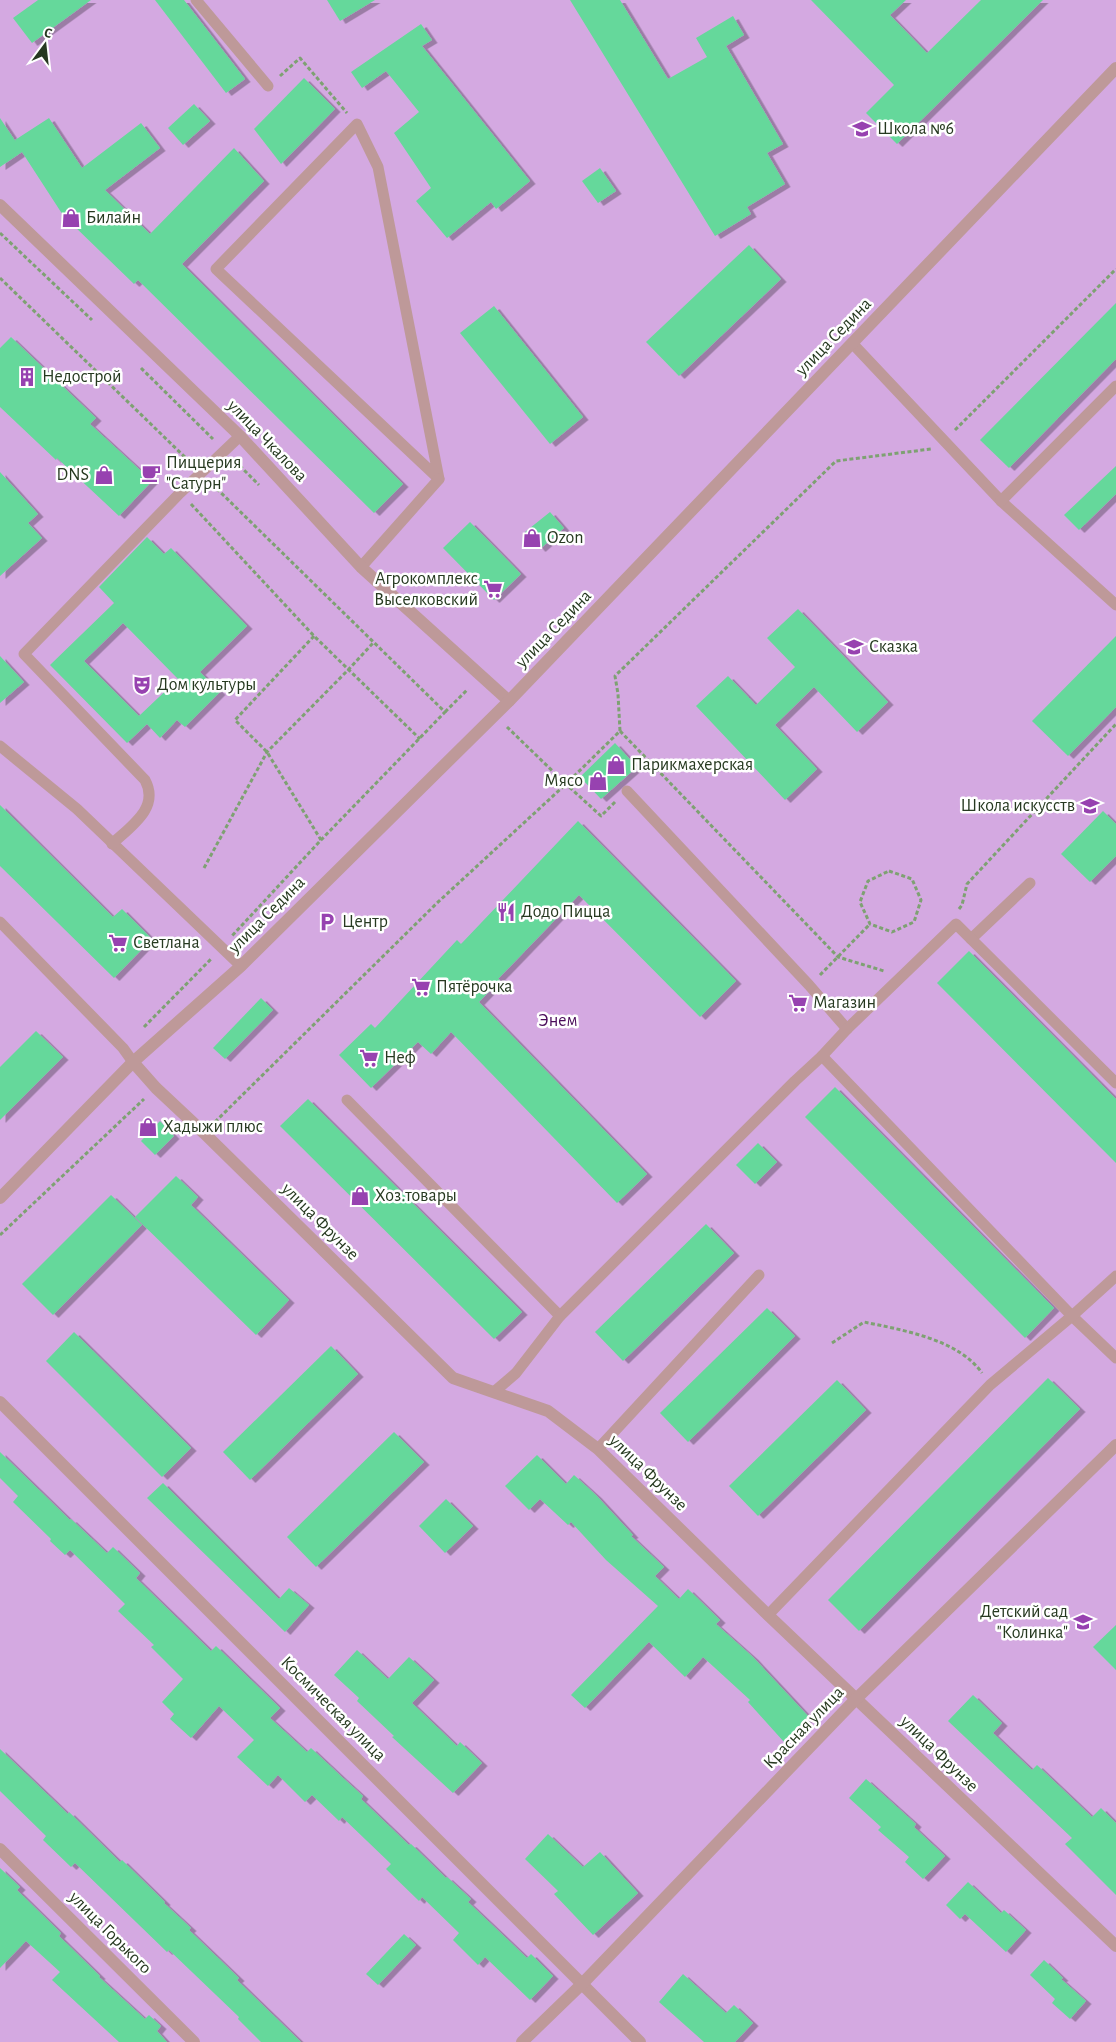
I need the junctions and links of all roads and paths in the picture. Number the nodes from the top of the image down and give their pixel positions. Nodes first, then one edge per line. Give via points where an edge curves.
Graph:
1 (196, 0) edge
2 (1116, 68) edge
3 (268, 86) joint
4 (357, 124) junction
5 (0, 205) edge
6 (0, 232) edge
7 (1116, 269) edge
8 (0, 278) edge
9 (95, 323) dead end
10 (852, 343) junction
11 (137, 363) dead end
12 (1116, 386) edge
13 (240, 436) junction
14 (944, 442) junction
15 (225, 451) junction
16 (201, 472) junction
17 (439, 479) junction
18 (260, 486) dead end
19 (180, 493) junction
20 (1001, 501) junction
21 (362, 567) junction
22 (1116, 605) edge
23 (314, 636) junction
24 (373, 643) junction
25 (349, 670) junction
26 (474, 695) dead end
27 (509, 701) junction
28 (445, 712) junction
29 (495, 715) junction
30 (1116, 724) edge
31 (620, 731) junction
32 (420, 739) junction
33 (0, 746) edge
34 (266, 752) junction
35 (566, 784) junction
36 (627, 791) joint
37 (321, 840) junction
38 (112, 844) junction
39 (204, 868) dead end
40 (1030, 883) dead end
41 (956, 912) dead end
42 (0, 922) edge
43 (870, 924) junction
44 (971, 939) junction
45 (221, 948) junction
46 (838, 957) junction
47 (241, 966) junction
48 (890, 972) dead end
49 (810, 985) junction
50 (847, 1029) junction
51 (123, 1048) junction
52 (822, 1056) junction
53 (133, 1062) junction
54 (1116, 1083) edge
55 (156, 1088) junction
56 (347, 1100) dead end
57 (204, 1133) junction
58 (0, 1198) edge
59 (0, 1235) edge
60 (759, 1275) dead end
61 (1116, 1276) edge
62 (560, 1316) junction
63 (1072, 1316) junction
64 (832, 1343) dead end
65 (1116, 1358) edge
66 (990, 1385) junction
67 (494, 1392) junction
68 (0, 1402) edge
69 (1116, 1445) edge
70 (598, 1449) junction
71 (768, 1614) junction
72 (856, 1699) junction
73 (0, 1849) edge
74 (1116, 1946) edge
75 (583, 1983) junction
76 (194, 2042) edge
77 (522, 2042) edge
78 (640, 2042) edge

1 - 3 lane
2 - 10 street, улица Седина
3 - 4 path via 300,58
4 - 17 lane via 378,167
4 - 17 lane via 216,269
5 - 13 street, улица Чкалова
6 - 9 path
7 - 14 path
8 - 16 path
10 - 14 lane
10 - 27 street, улица Седина
11 - 15 path
12 - 20 lane
13 - 15 lane
13 - 21 street, улица Чкалова
14 - 20 lane
14 - 31 path via 935,449 836,461 615,676
15 - 16 lane
15 - 18 path
16 - 19 lane
16 - 24 path
17 - 21 lane
19 - 23 path
19 - 38 lane via 24,654 150,789 144,813
20 - 22 lane
21 - 27 street, улица Чкалова
23 - 25 path
23 - 34 path via 235,720
24 - 25 path
24 - 28 path
25 - 32 path
25 - 34 path
26 - 28 path via 468,689
27 - 29 street, улица Седина
28 - 32 path
29 - 35 path
29 - 47 street, улица Седина
30 - 41 path via 967,884 962,905
31 - 35 path
31 - 46 path
32 - 37 path
33 - 38 lane via 77,809
34 - 37 path
34 - 39 path
35 - 36 path via 601,816
35 - 57 path via 437,903
36 - 49 lane
37 - 45 path
38 - 45 lane
40 - 44 lane
42 - 51 lane
43 - 43 path via 892,932 914,922 922,900 912,878 890,871 868,881 860,902
43 - 46 path
44 - 50 lane via 956,924
44 - 54 lane
45 - 47 lane
45 - 51 path
46 - 48 path
46 - 49 path
47 - 53 street, улица Седина
49 - 50 lane
50 - 52 lane
51 - 53 lane
52 - 62 lane
52 - 63 lane
53 - 55 street, улица Фрунзе
53 - 58 street, улица Седина
55 - 57 street, улица Фрунзе
55 - 59 path
56 - 62 lane
57 - 67 street, улица Фрунзе via 453,1378
60 - 70 lane
61 - 63 lane
62 - 67 lane via 516,1373
63 - 65 lane
63 - 66 lane
64 - 66 path via 864,1322 904,1330 951,1346 975,1364
66 - 71 lane
67 - 70 street, улица Фрунзе via 548,1411
68 - 75 street, Космическая улица
69 - 72 street, Красная улица
70 - 71 street, улица Фрунзе
71 - 72 street, улица Фрунзе
72 - 74 street, улица Фрунзе
72 - 75 street, Красная улица
73 - 76 street, улица Горького
75 - 77 street, Красная улица
75 - 78 street, Космическая улица

